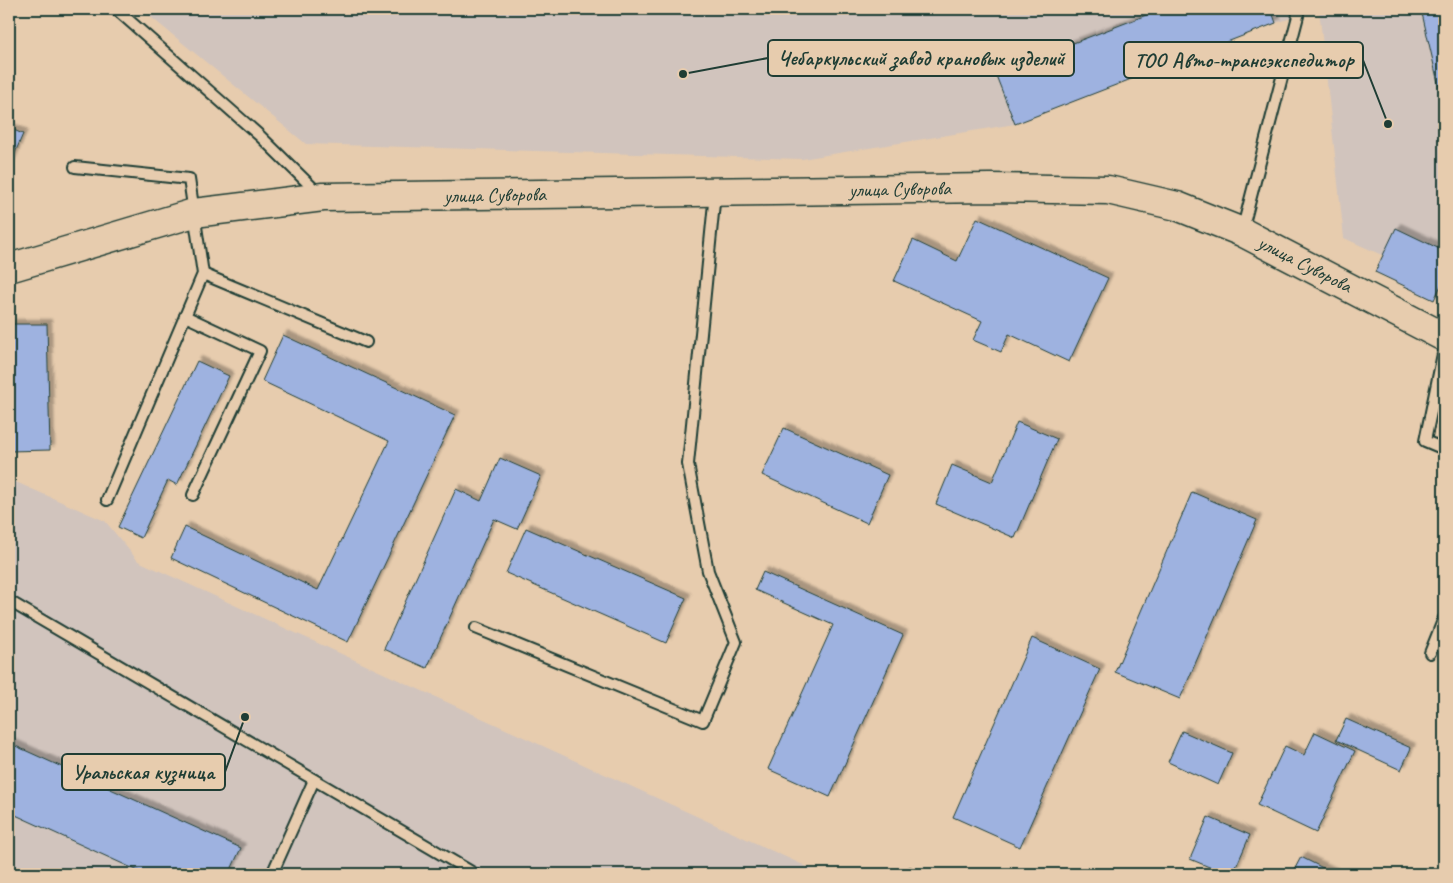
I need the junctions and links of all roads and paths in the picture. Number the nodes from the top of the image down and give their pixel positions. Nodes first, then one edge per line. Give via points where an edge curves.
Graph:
1 (116, 9) edge
2 (1297, 9) edge
3 (75, 167) dead end
4 (715, 192) junction
5 (323, 197) junction
6 (194, 213) junction
7 (1242, 232) junction
8 (9, 268) edge
9 (203, 274) junction
10 (185, 316) junction
11 (1444, 337) edge
12 (366, 342) dead end
13 (1444, 349) edge
14 (1444, 449) edge
15 (193, 494) dead end
16 (107, 500) dead end
17 (9, 601) edge
18 (1444, 618) edge
19 (476, 628) dead end
20 (1430, 653) dead end
21 (314, 780) junction
22 (272, 874) edge
23 (475, 874) edge

1 - 5 lane via 260,136
2 - 7 lane via 1298,16
3 - 6 lane via 189,179
4 - 5 street, улица Суворова
4 - 7 street, улица Суворова via 990,188 1108,190 1177,206
4 - 19 lane via 688,464 708,571 736,642 703,721
5 - 6 street, улица Суворова
6 - 8 street, улица Суворова
6 - 9 lane
7 - 11 street, улица Суворова
9 - 10 lane
9 - 12 lane
10 - 15 lane via 260,351
10 - 16 lane
13 - 14 lane via 1424,441
17 - 21 lane
18 - 20 lane
21 - 22 lane
21 - 23 lane

